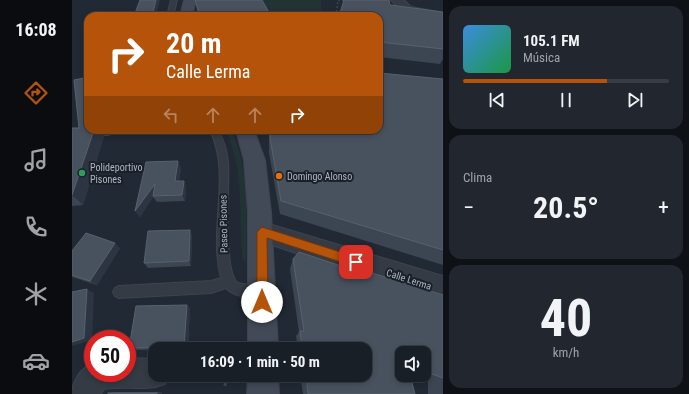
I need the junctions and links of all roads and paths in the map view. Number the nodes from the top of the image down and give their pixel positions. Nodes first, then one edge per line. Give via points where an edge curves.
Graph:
1 (174, 0) edge
2 (190, 0) edge
3 (338, 0) edge
4 (397, 0) edge
5 (345, 1) edge
6 (171, 12) edge
7 (187, 12) edge
8 (336, 12) edge
9 (443, 17) edge
10 (216, 134) edge
11 (246, 134) edge
12 (262, 232) junction
13 (228, 281) junction
14 (443, 289) edge
15 (119, 292) dead end
16 (262, 292) junction
17 (263, 342) edge
18 (148, 374) edge
19 (263, 382) edge
20 (86, 394) edge
21 (263, 394) edge

1 - 6 lane
2 - 7 main road
3 - 5 path
3 - 8 path
4 - 9 street via 407,10
10 - 13 lane, Paseo Pisones via 222,150 223,251
11 - 12 main road via 251,145 256,174
12 - 14 street, Calle Lerma
12 - 16 main road
13 - 15 lane via 211,287
13 - 16 lane via 238,288
16 - 17 main road
18 - 20 street via 96,376
19 - 21 main road

